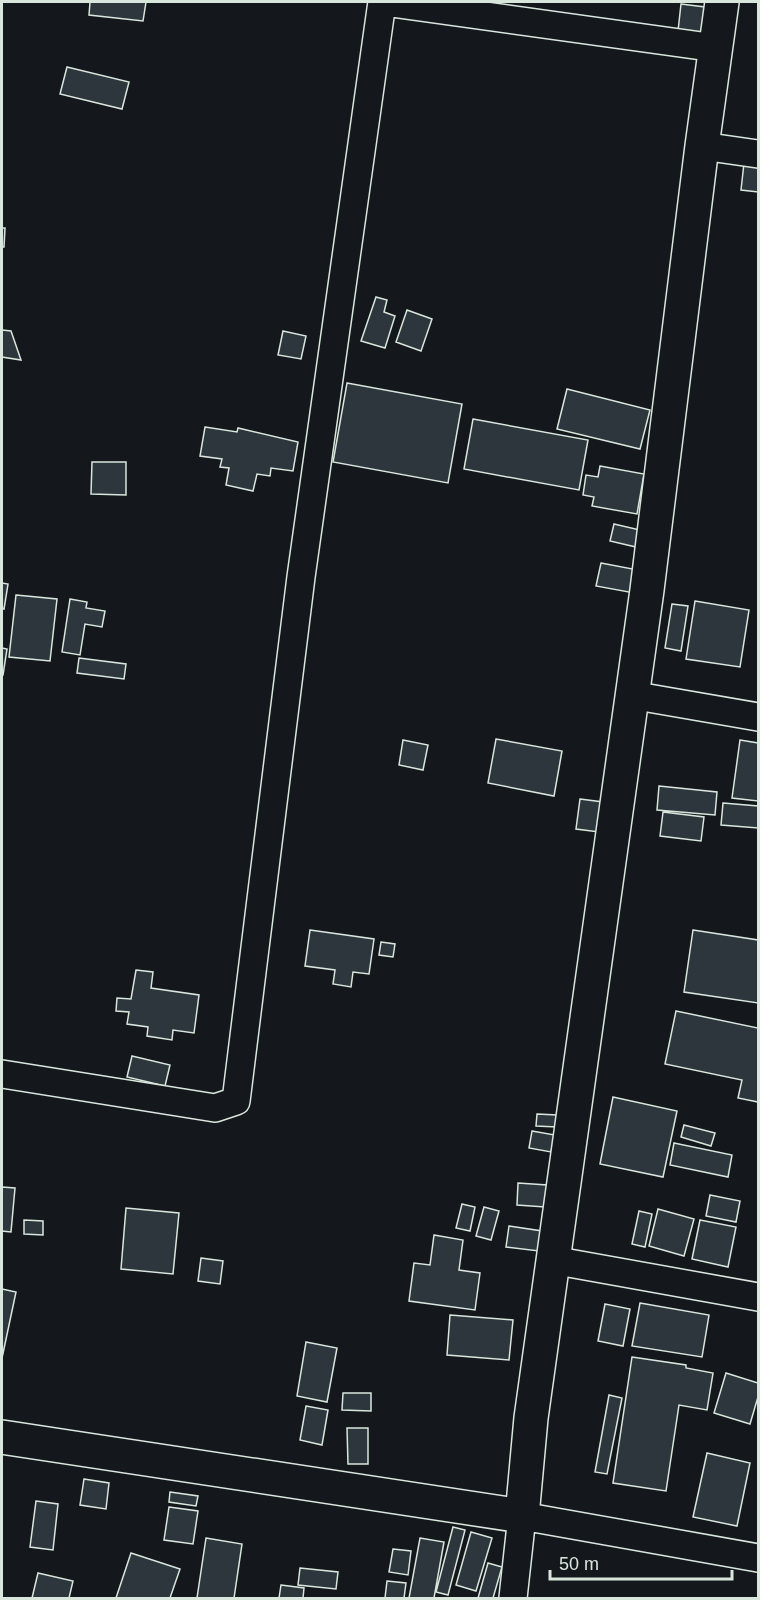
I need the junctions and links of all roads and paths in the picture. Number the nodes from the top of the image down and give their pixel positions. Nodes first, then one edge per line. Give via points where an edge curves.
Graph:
1 (383, 2) edge
2 (722, 2) edge
3 (716, 48) junction
4 (702, 146) junction
5 (759, 154) edge
6 (631, 695) junction
7 (759, 717) edge
8 (2, 1074) edge
9 (552, 1260) junction
10 (759, 1298) edge
11 (2, 1437) edge
12 (522, 1516) junction
13 (759, 1558) edge
14 (513, 1599) edge

1 - 3 street
1 - 8 street via 302,577 236,1101 215,1108
2 - 3 highway
3 - 4 highway
4 - 5 street
4 - 6 highway
6 - 7 street
6 - 9 highway
9 - 10 street
9 - 12 highway
11 - 12 highway
12 - 13 street
12 - 14 street

